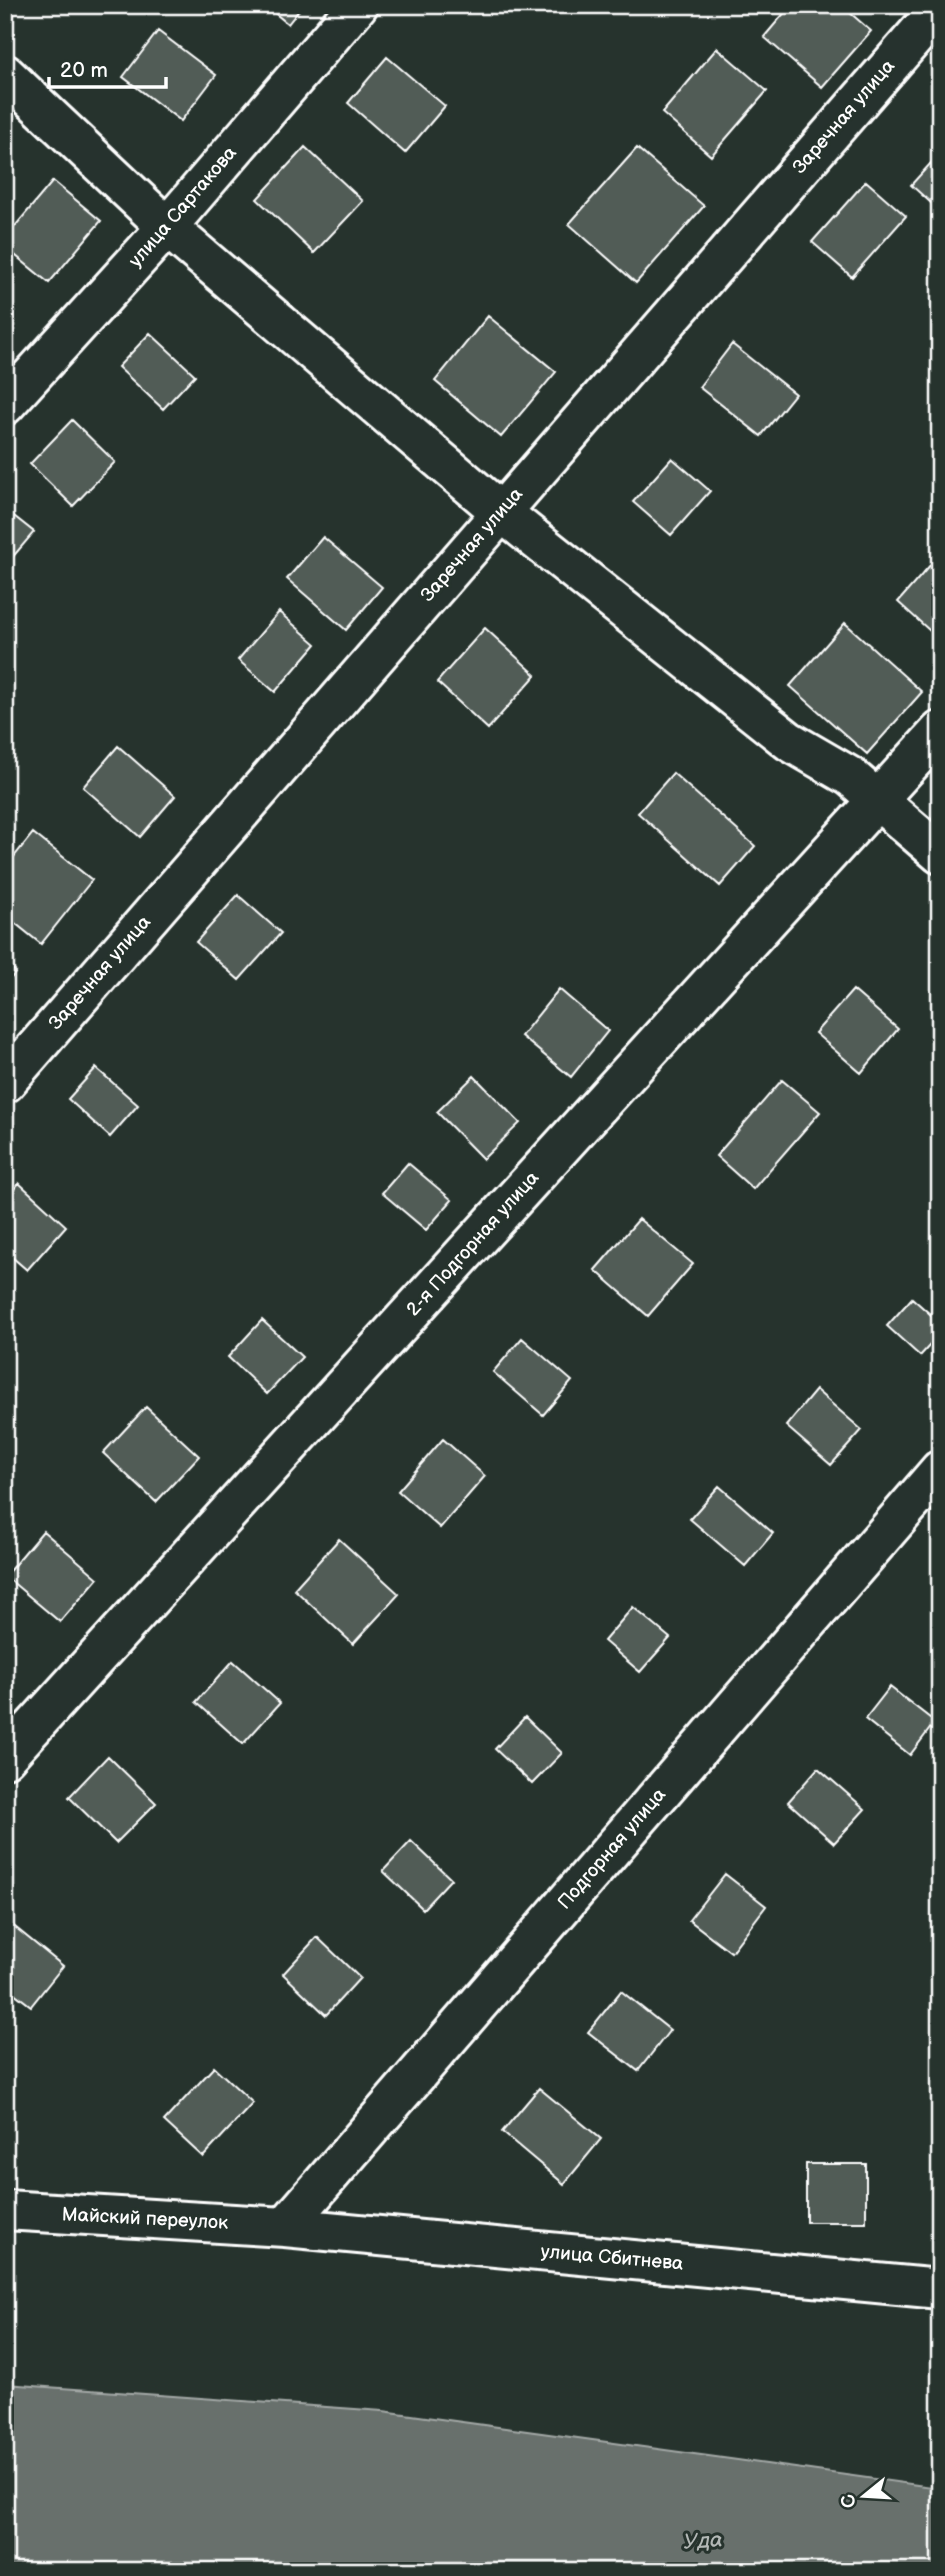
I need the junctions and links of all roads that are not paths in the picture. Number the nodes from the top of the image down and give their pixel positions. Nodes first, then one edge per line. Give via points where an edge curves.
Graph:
1 (358, 5) edge
2 (940, 8) edge
3 (5, 74) edge
4 (167, 227) junction
5 (5, 405) edge
6 (501, 512) junction
7 (940, 731) edge
8 (878, 800) junction
9 (940, 854) edge
10 (5, 1083) edge
11 (940, 1470) edge
12 (5, 1758) edge
13 (5, 2210) edge
14 (285, 2227) junction
15 (940, 2289) edge

1 - 4 street, улица Сартакова
2 - 6 street, Заречная улица
3 - 4 street
4 - 5 street, улица Сартакова
4 - 6 street
6 - 8 street via 789,741 851,777
6 - 10 street, Заречная улица
7 - 8 street, 2-я Подгорная улица
8 - 9 street
8 - 12 street, 2-я Подгорная улица
11 - 14 street, Подгорная улица
13 - 14 street, Майский переулок
14 - 15 street, улица Сбитнева

